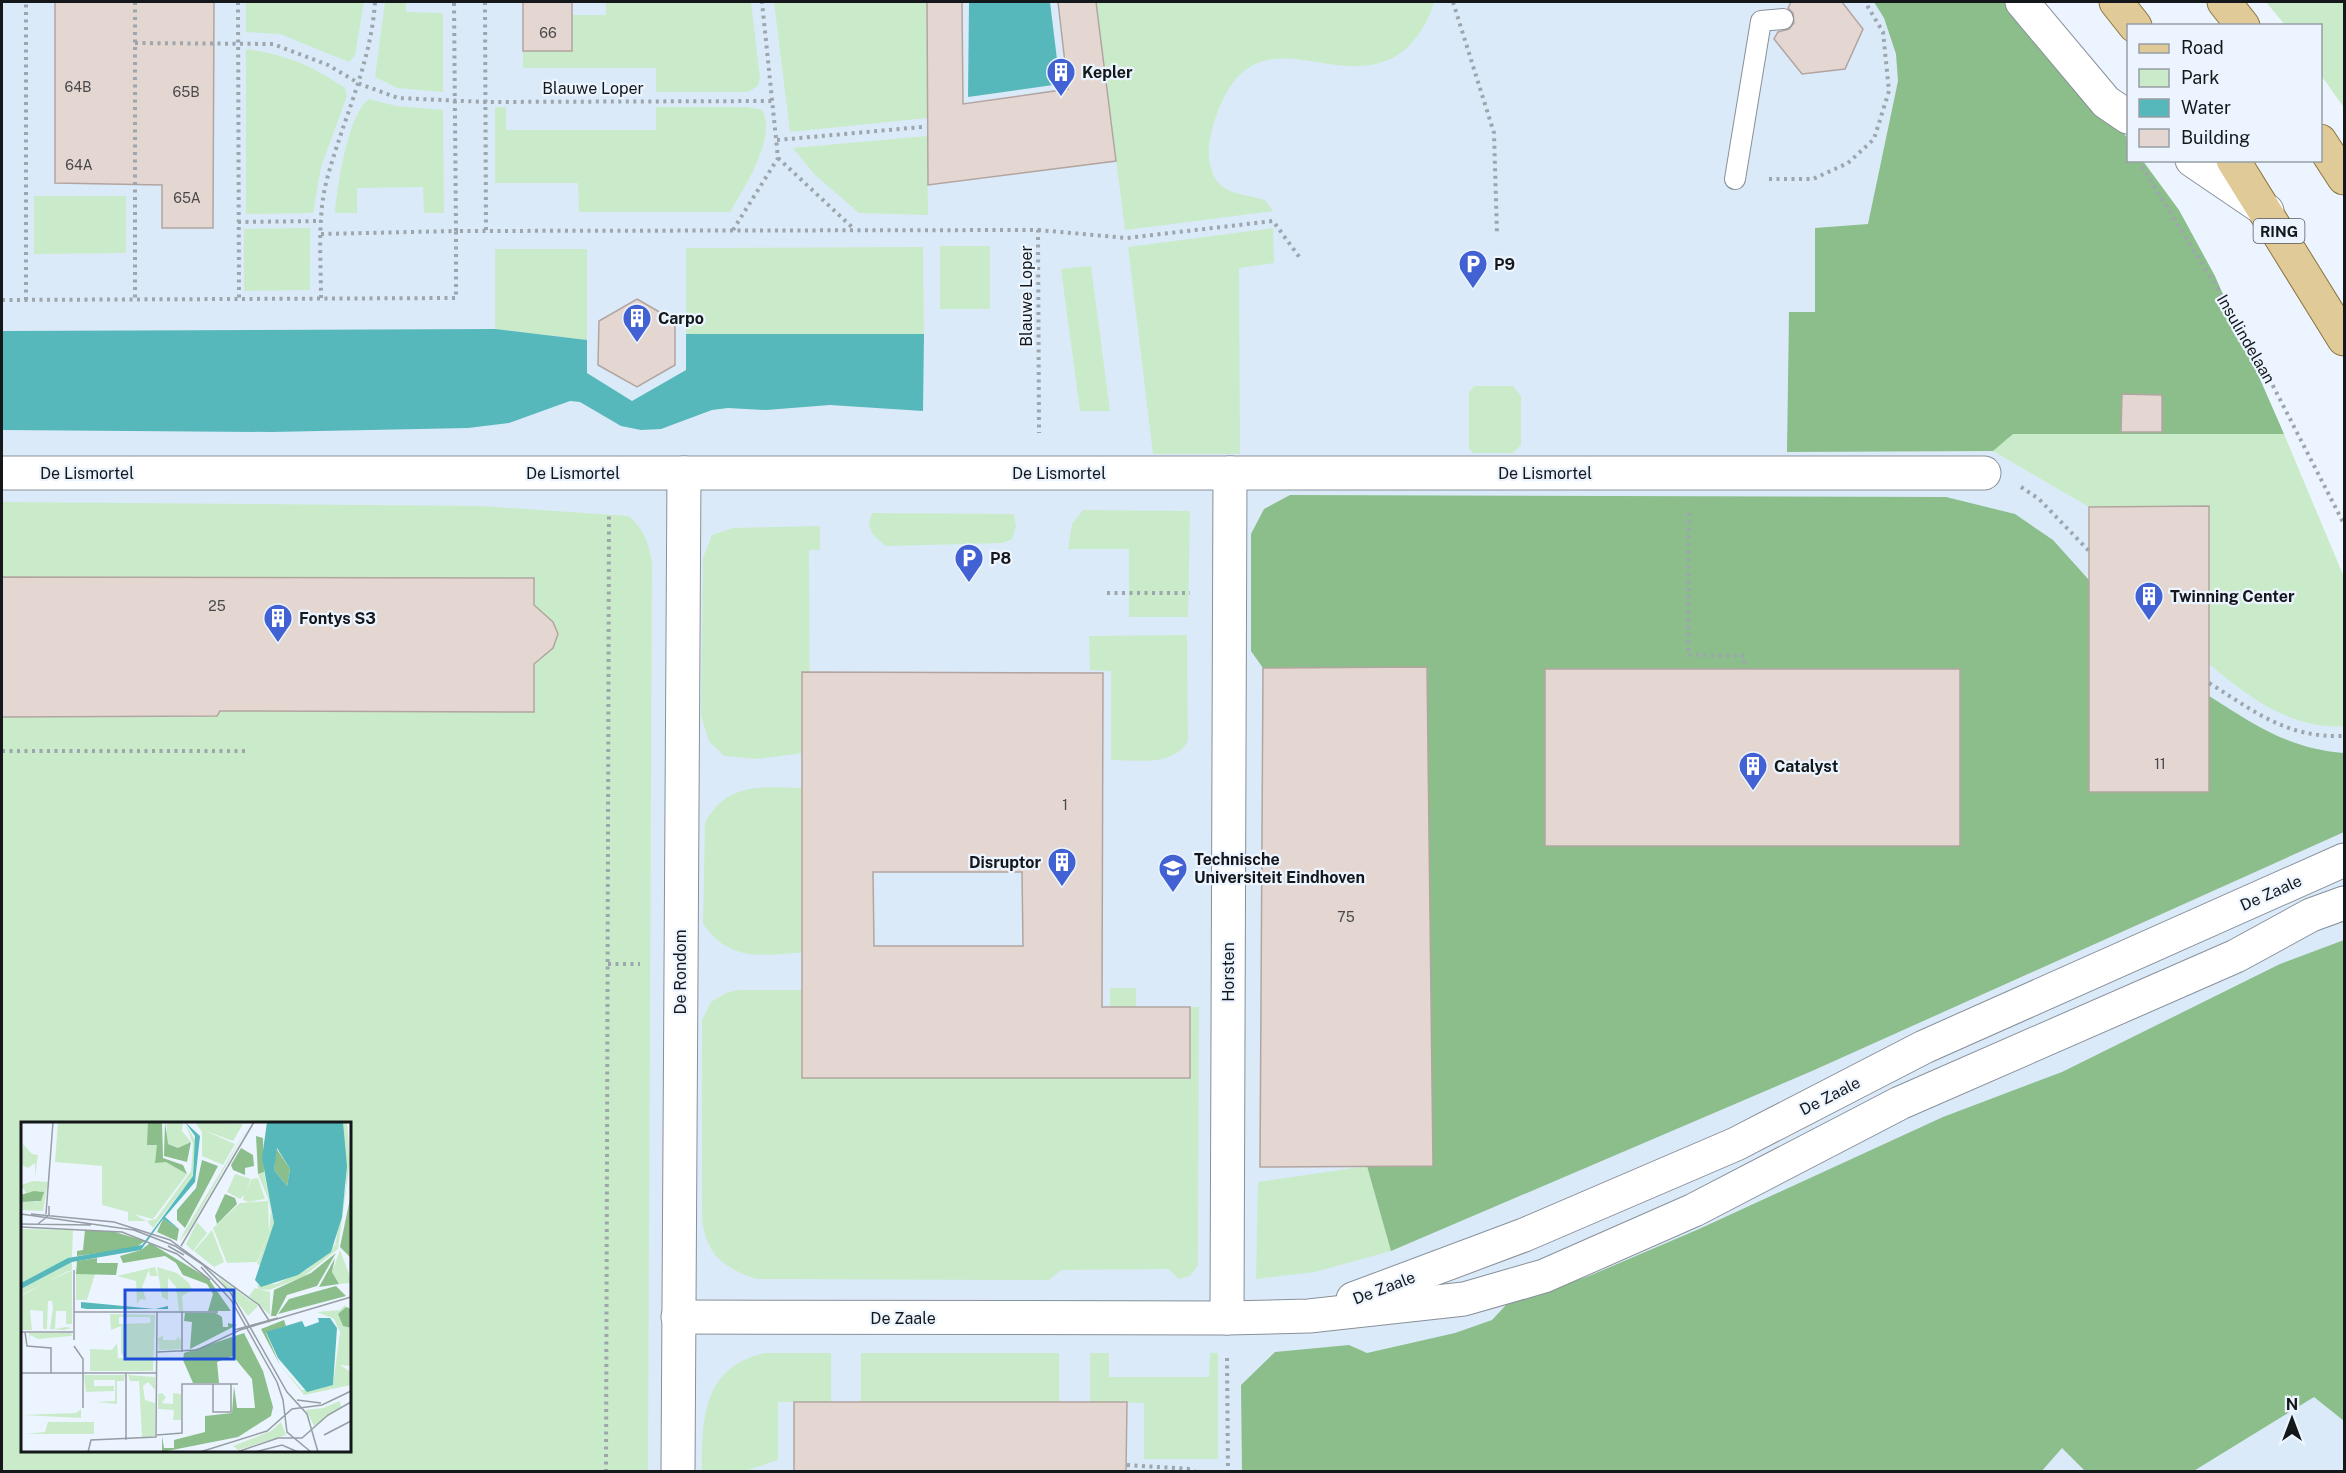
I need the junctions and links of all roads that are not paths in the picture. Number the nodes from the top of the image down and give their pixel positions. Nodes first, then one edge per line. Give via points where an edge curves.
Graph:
1 (2022, 2) edge
2 (2116, 2) edge
3 (2224, 2) edge
4 (1783, 19) dead end
5 (2133, 24) edge
6 (2241, 24) edge
7 (2127, 116) edge
8 (2322, 144) edge
9 (2195, 162) edge
10 (2234, 162) edge
11 (2344, 178) edge
12 (1735, 179) road end
13 (2267, 212) junction
14 (2344, 339) edge
15 (2, 473) edge
16 (684, 473) junction
17 (1230, 473) junction
18 (1984, 473) road end
19 (2344, 860) edge
20 (2344, 903) edge
21 (1309, 1316) junction
22 (678, 1317) junction
23 (1227, 1318) junction
24 (678, 1472) edge

1 - 7 street via 2106,102
2 - 5 main road
3 - 6 main road
4 - 12 lane via 1761,21
8 - 11 main road
9 - 13 street
10 - 13 main road, RING
13 - 14 main road, RING
15 - 16 street, De Lismortel
16 - 17 street, De Lismortel
16 - 22 street, De Rondom
17 - 18 street, De Lismortel
17 - 23 street, Horsten
19 - 21 street, De Zaale via 1924,1047 1715,1153 1524,1235
20 - 21 street, De Zaale via 2311,915 2236,956 1900,1103 1694,1210 1544,1276 1464,1299
21 - 23 street, De Zaale
22 - 23 street, De Zaale
22 - 24 street, De Rondom

